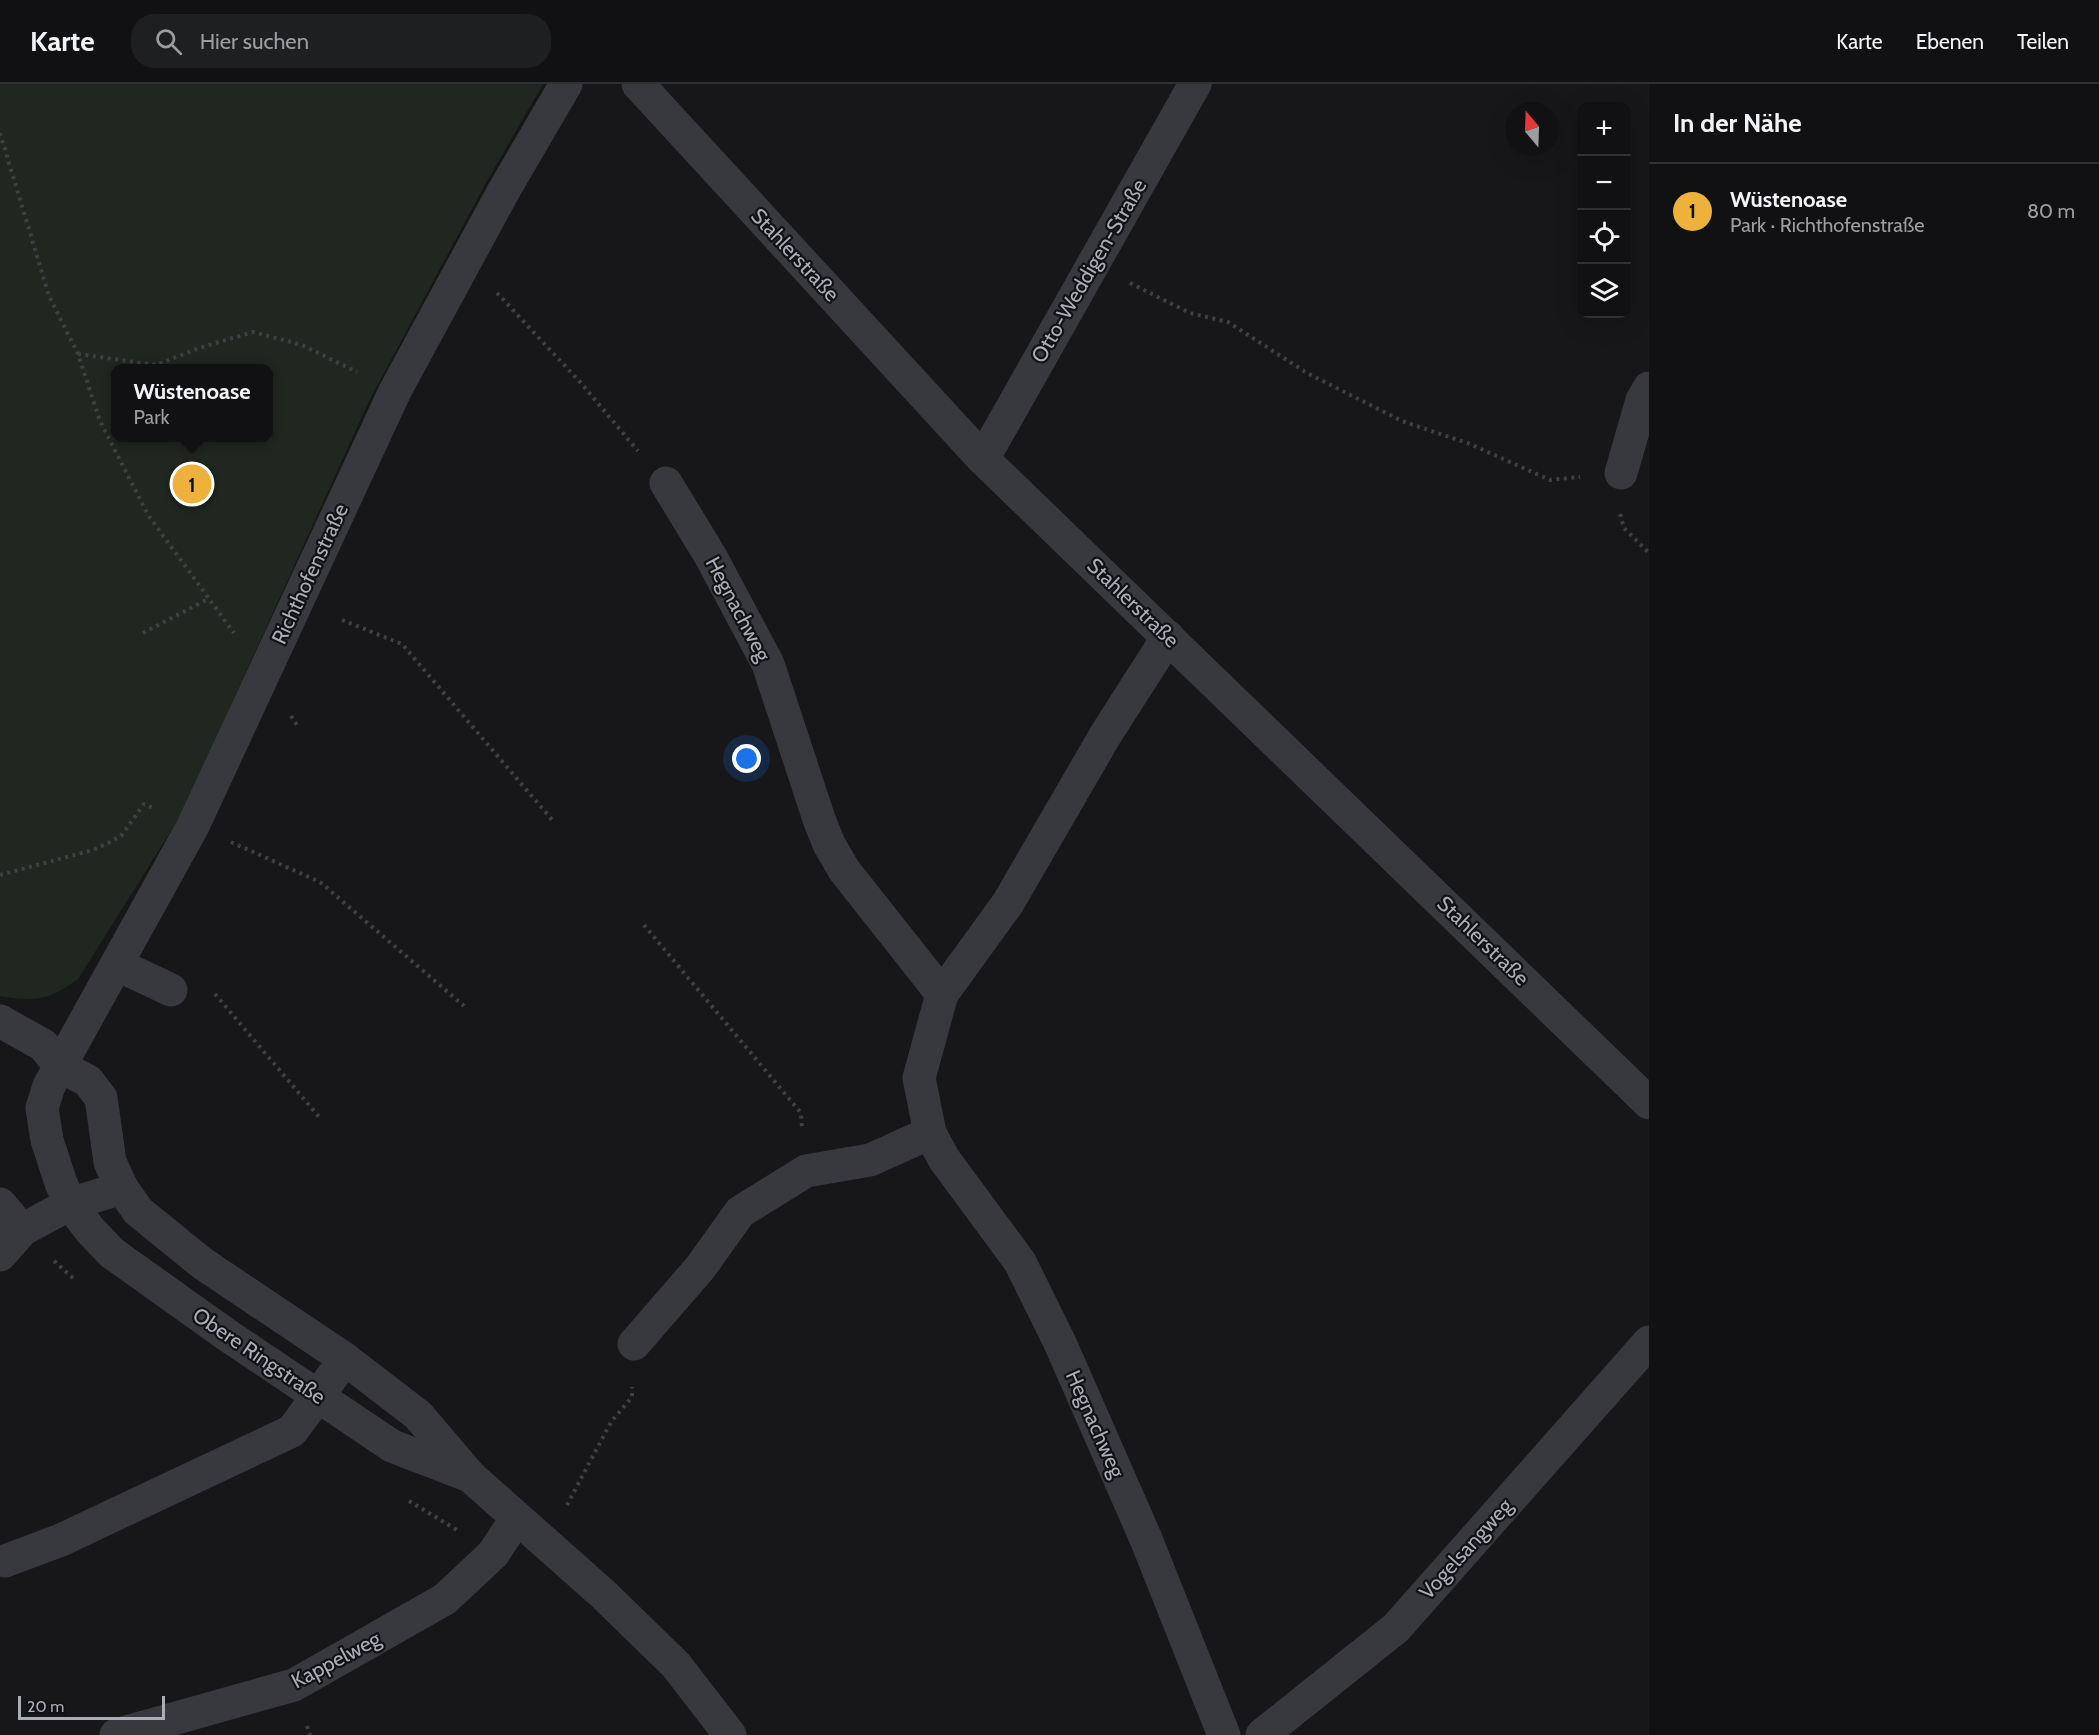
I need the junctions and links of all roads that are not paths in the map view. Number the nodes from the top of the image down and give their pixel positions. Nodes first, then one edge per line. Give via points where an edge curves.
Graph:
1 (566, 84) edge
2 (638, 84) edge
3 (1195, 84) edge
4 (1649, 388) edge
5 (983, 459) junction
6 (1621, 473) road end
7 (666, 483) road end
8 (1168, 637) junction
9 (118, 966) junction
10 (171, 990) road end
11 (942, 994) junction
12 (0, 1021) edge
13 (60, 1066) junction
14 (1649, 1102) edge
15 (930, 1133) junction
16 (122, 1188) junction
17 (0, 1204) edge
18 (70, 1204) junction
19 (22, 1230) junction
20 (0, 1255) edge
21 (1649, 1342) edge
22 (634, 1344) road end
23 (345, 1359) junction
24 (317, 1396) junction
25 (470, 1476) junction
26 (517, 1518) junction
27 (5, 1561) dead end
28 (116, 1735) edge
29 (730, 1735) edge
30 (1224, 1735) edge
31 (1262, 1735) edge

1 - 9 street, Richthofenstraße via 396,391 193,826
2 - 5 street, Stahlerstraße
3 - 5 street, Otto-Weddigen-Straße
4 - 6 street
5 - 8 street, Stahlerstraße
7 - 11 street, Hegnachweg via 768,664 819,819 844,870
8 - 11 street, Hegnachweg via 1106,734 1008,903
8 - 14 street, Stahlerstraße
9 - 10 street
9 - 13 street, Richthofenstraße
11 - 15 street, Hegnachweg via 919,1078
12 - 13 street via 43,1045
13 - 16 street, Obere Ringstraße via 88,1081 101,1098 110,1162
13 - 18 street, Obere Ringstraße via 42,1108 47,1140
15 - 22 street via 870,1160 806,1171 740,1212 700,1268
15 - 30 street, Hegnachweg via 969,1196 1020,1262 1055,1332 1146,1539
16 - 18 street
16 - 23 street, Obere Ringstraße via 138,1211 179,1246
17 - 19 street
18 - 19 street
18 - 24 street, Obere Ringstraße via 120,1259
19 - 20 street
21 - 31 street, Vogelsangweg via 1396,1628
23 - 24 street
23 - 25 street, Obere Ringstraße via 418,1415
24 - 25 street, Obere Ringstraße via 392,1446
24 - 27 street via 292,1431 61,1540
25 - 26 street, Obere Ringstraße
26 - 28 street, Kappelweg via 492,1554 445,1599 294,1685
26 - 29 street, Obere Ringstraße via 676,1665

